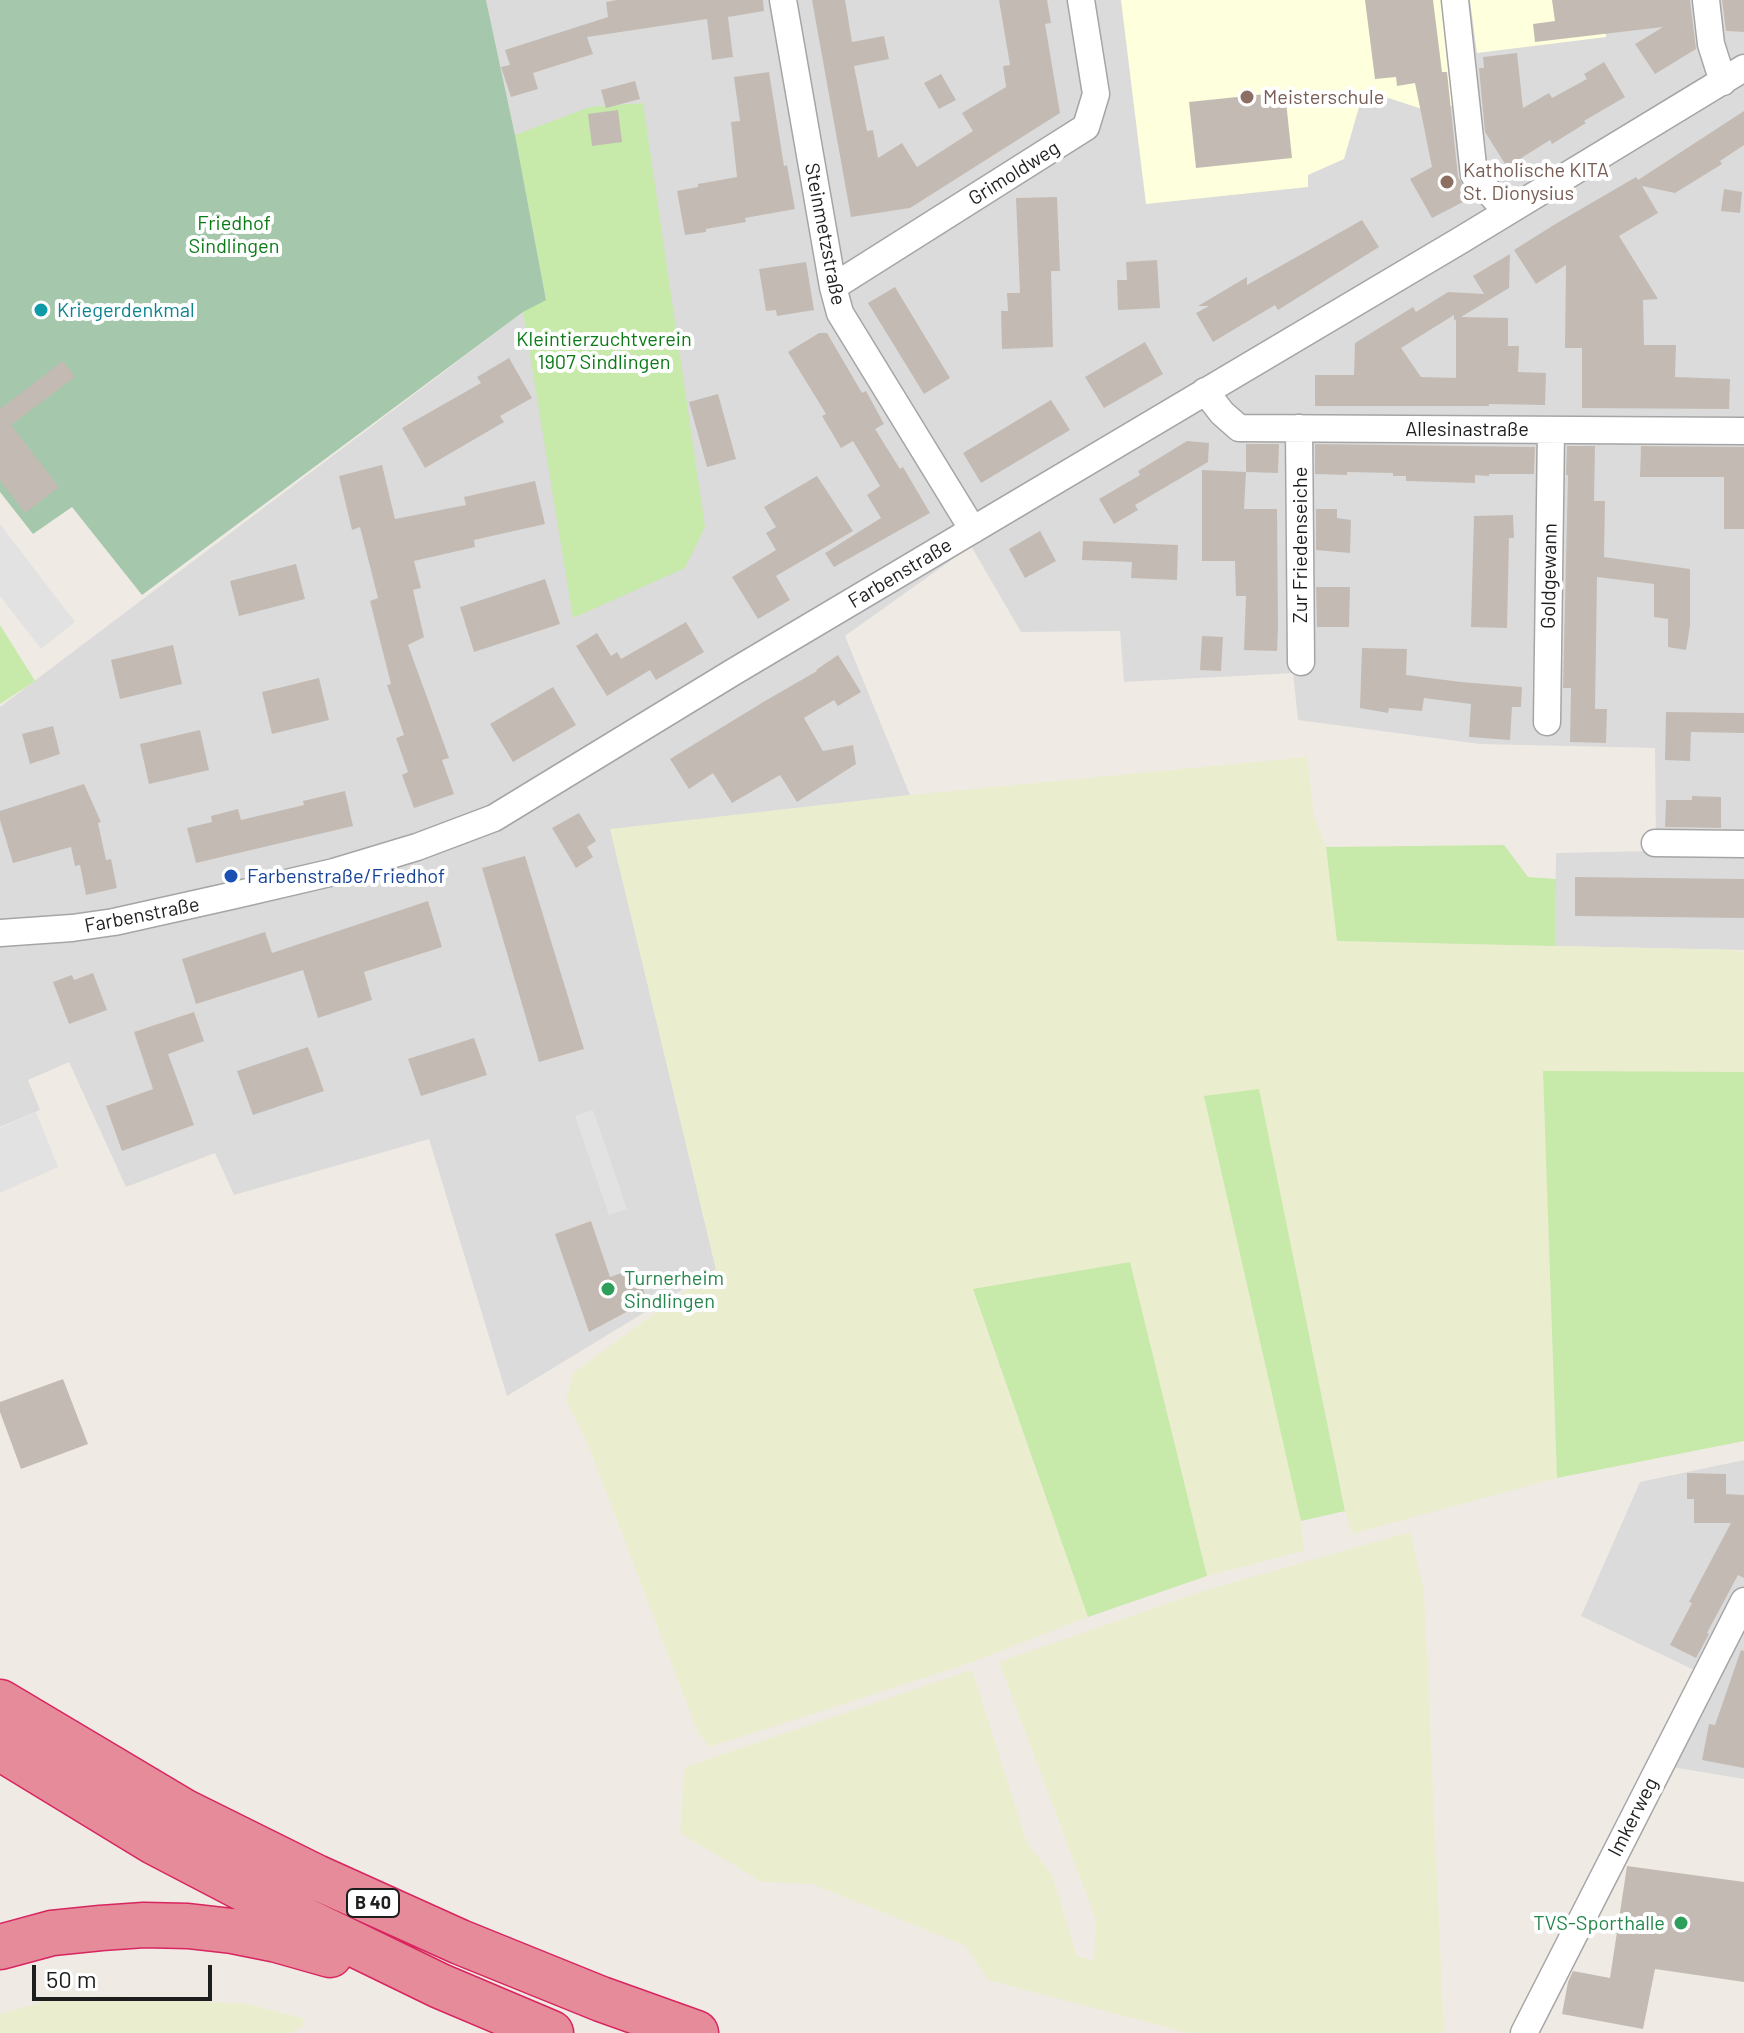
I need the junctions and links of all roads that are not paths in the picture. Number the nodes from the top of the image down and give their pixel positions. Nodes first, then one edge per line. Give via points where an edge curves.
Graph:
1 (783, 0) edge
2 (1081, 0) edge
3 (1455, 0) edge
4 (1706, 0) edge
5 (1734, 75) edge
6 (1507, 212) junction
7 (833, 287) junction
8 (1205, 391) junction
9 (1299, 428) junction
10 (1551, 430) junction
11 (1744, 431) edge
12 (973, 530) junction
13 (1301, 662) dead end
14 (1547, 722) dead end
15 (1655, 843) dead end
16 (1744, 844) edge
17 (0, 933) edge
18 (1744, 1601) edge
19 (0, 1671) edge
20 (0, 1702) edge
21 (65, 1742) junction
22 (0, 1748) edge
23 (0, 1947) edge
24 (440, 1986) junction
25 (551, 2033) edge
26 (696, 2033) edge
27 (1524, 2033) edge

1 - 7 street, Steinmetzstraße
2 - 7 street, Grimoldweg via 1096,94 1086,127
3 - 6 street via 1474,175
4 - 5 street via 1713,56
5 - 6 street, Farbenstraße
6 - 8 street, Farbenstraße
7 - 12 street, Steinmetzstraße via 840,313
8 - 9 street, Allesinastraße via 1239,428
8 - 12 street, Farbenstraße
9 - 10 street, Allesinastraße
9 - 13 street, Zur Friedenseiche
10 - 11 street, Allesinastraße
10 - 14 street, Goldgewann
12 - 17 street, Farbenstraße via 494,818 334,872 162,913
15 - 16 street
18 - 27 street, Imkerweg
19 - 21 highway
20 - 21 highway, B 40
21 - 26 highway, B 40 via 183,1811 316,1877 474,1948
22 - 24 highway, B 40 via 154,1842
23 - 24 highway via 52,1933 188,1926 277,1940
24 - 25 highway, B 40

